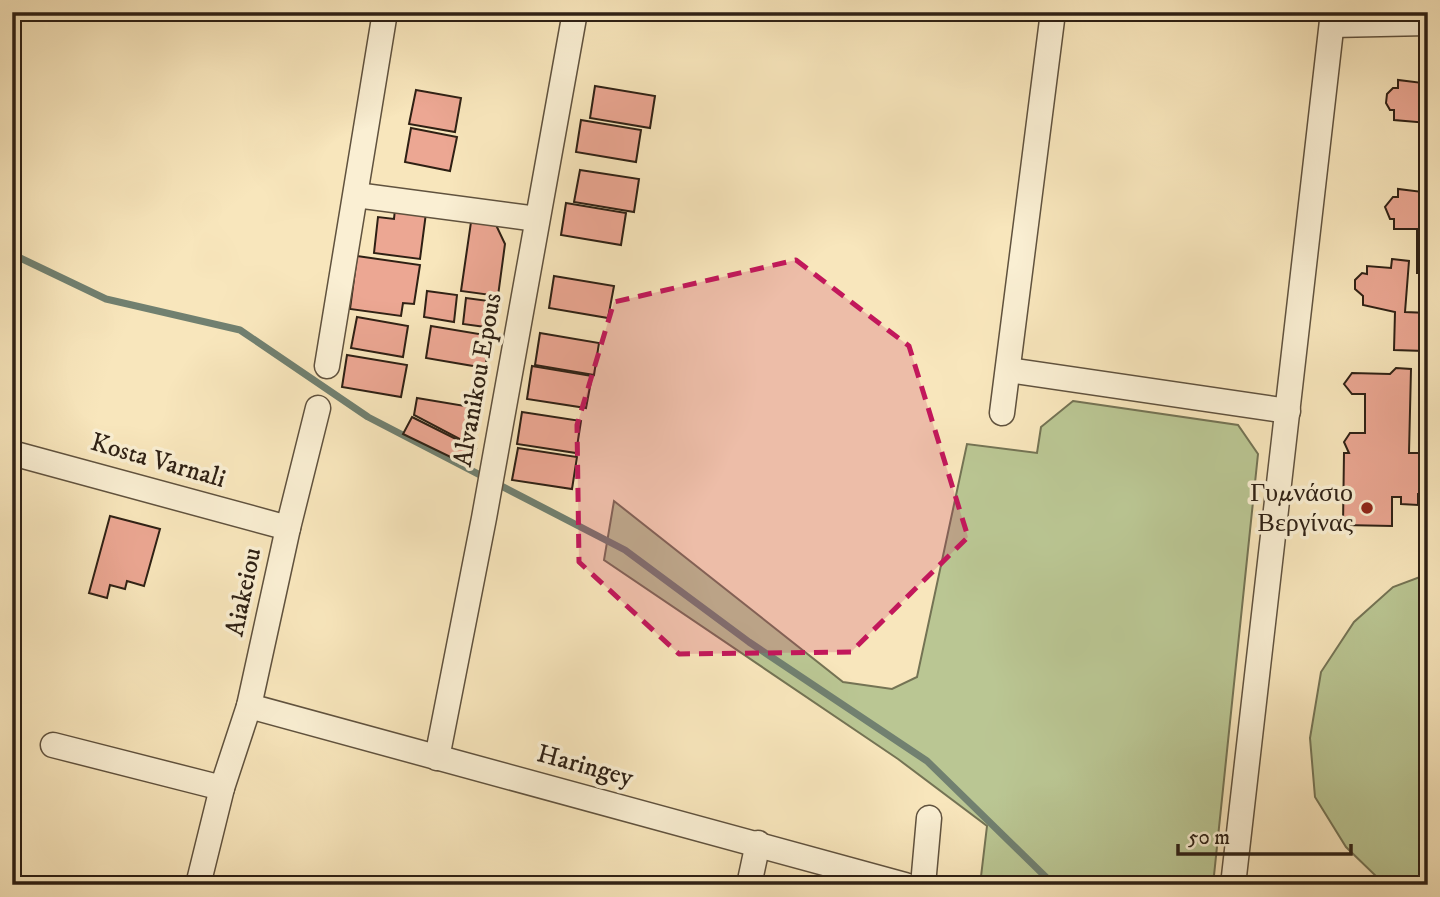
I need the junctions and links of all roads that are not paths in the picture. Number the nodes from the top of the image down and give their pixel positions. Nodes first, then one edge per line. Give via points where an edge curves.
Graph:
1 (385, 12) edge
2 (575, 12) edge
3 (1053, 12) edge
4 (1332, 19) edge
5 (1428, 23) edge
6 (356, 195) junction
7 (537, 219) junction
8 (327, 366) dead end
9 (1008, 370) junction
10 (318, 408) dead end
11 (1288, 411) junction
12 (1002, 413) dead end
13 (14, 458) edge
14 (288, 528) junction
15 (249, 706) junction
16 (53, 746) dead end
17 (437, 758) junction
18 (222, 788) junction
19 (929, 818) dead end
20 (758, 843) junction
21 (198, 885) edge
22 (749, 885) edge
23 (905, 885) edge
24 (923, 885) edge
25 (1233, 885) edge

1 - 6 street
2 - 7 street, Alvanikou Epous
3 - 9 street
4 - 5 street
4 - 11 street
6 - 7 street
6 - 8 street
7 - 17 street, Alvanikou Epous
9 - 11 street
9 - 12 street
10 - 14 street, Aiakeiou
11 - 25 street
13 - 14 street, Kosta Varnali
14 - 15 street, Aiakeiou
15 - 17 street, Haringey
15 - 18 street, Aiakeiou
16 - 18 street
17 - 20 street, Haringey
18 - 21 street, Aiakeiou
19 - 24 street
20 - 22 street
20 - 23 street, Haringey

